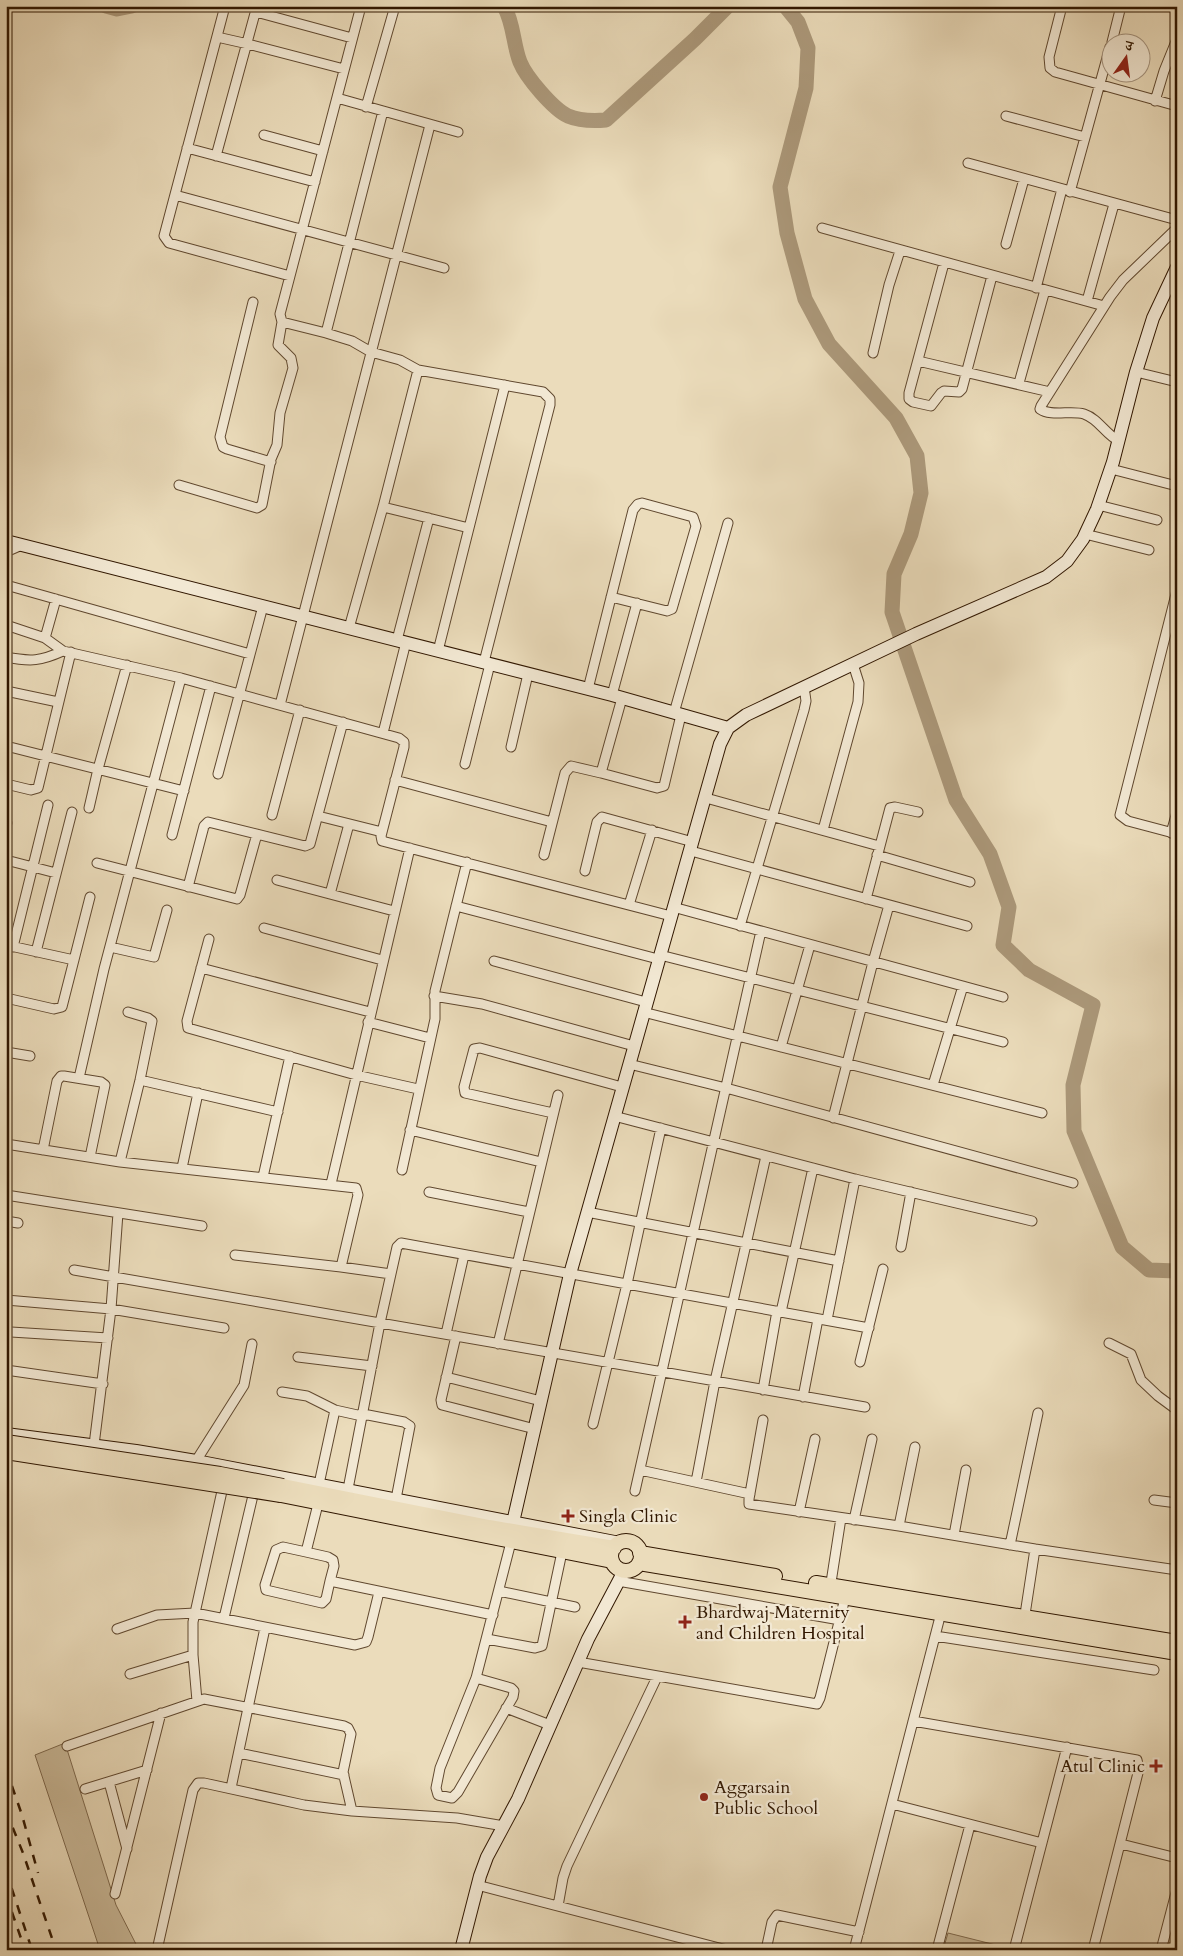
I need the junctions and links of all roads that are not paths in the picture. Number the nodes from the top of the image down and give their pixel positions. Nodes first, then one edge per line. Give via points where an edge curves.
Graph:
1 (225, 6) edge
2 (361, 6) edge
3 (395, 6) edge
4 (1062, 6) edge
5 (1121, 6) edge
6 (256, 9) edge
7 (1114, 32) edge
8 (217, 38) junction
9 (352, 38) junction
10 (1177, 39) edge
11 (248, 44) junction
12 (344, 69) junction
13 (1101, 84) junction
14 (336, 98) junction
15 (1156, 101) junction
16 (1177, 106) edge
17 (366, 107) junction
18 (383, 111) junction
19 (1006, 116) dead end
20 (430, 125) junction
21 (458, 132) dead end
22 (264, 135) dead end
23 (1086, 137) junction
24 (187, 148) junction
25 (323, 150) junction
26 (216, 156) junction
27 (968, 163) dead end
28 (1024, 179) junction
29 (315, 182) junction
30 (1066, 191) junction
31 (175, 195) junction
32 (1114, 204) junction
33 (1177, 220) edge
34 (822, 228) dead end
35 (1177, 228) edge
36 (302, 231) junction
37 (349, 244) junction
38 (1006, 244) dead end
39 (900, 251) junction
40 (395, 256) junction
41 (944, 263) junction
42 (1177, 267) edge
43 (444, 268) dead end
44 (290, 276) junction
45 (992, 276) junction
46 (1041, 289) junction
47 (1087, 301) junction
48 (253, 302) dead end
49 (1104, 306) junction
50 (282, 322) junction
51 (326, 332) junction
52 (371, 352) junction
53 (873, 353) dead end
54 (918, 361) junction
55 (418, 370) junction
56 (966, 372) junction
57 (1136, 372) junction
58 (1177, 382) edge
59 (1019, 383) junction
60 (505, 384) junction
61 (1050, 392) junction
62 (1119, 441) junction
63 (270, 462) junction
64 (1110, 469) junction
65 (180, 485) dead end
66 (1177, 486) edge
67 (1098, 505) junction
68 (383, 507) junction
69 (429, 518) junction
70 (1157, 520) dead end
71 (728, 523) dead end
72 (469, 528) junction
73 (1085, 534) junction
74 (6, 541) edge
75 (23, 545) junction
76 (1149, 550) dead end
77 (6, 552) edge
78 (6, 585) edge
79 (1177, 590) edge
80 (611, 597) junction
81 (56, 599) junction
82 (637, 603) junction
83 (263, 606) junction
84 (302, 616) junction
85 (6, 625) edge
86 (350, 628) junction
87 (45, 638) junction
88 (401, 641) junction
89 (67, 651) junction
90 (438, 651) junction
91 (250, 654) junction
92 (6, 657) edge
93 (487, 663) junction
94 (853, 664) junction
95 (127, 665) junction
96 (528, 674) junction
97 (181, 678) junction
98 (211, 686) junction
99 (804, 687) junction
100 (588, 689) junction
101 (6, 691) edge
102 (240, 694) junction
103 (617, 697) junction
104 (58, 702) junction
105 (280, 705) junction
106 (300, 710) junction
107 (678, 714) junction
108 (343, 722) junction
109 (728, 728) junction
110 (383, 733) junction
111 (6, 746) edge
112 (511, 747) dead end
113 (46, 756) junction
114 (464, 764) dead end
115 (98, 769) junction
116 (601, 773) junction
117 (218, 774) dead end
118 (395, 780) junction
119 (153, 783) junction
120 (6, 784) edge
121 (184, 791) junction
122 (706, 798) junction
123 (48, 805) dead end
124 (89, 808) dead end
125 (72, 812) dead end
126 (918, 812) dead end
127 (1177, 812) edge
128 (272, 815) dead end
129 (318, 816) junction
130 (773, 816) junction
131 (552, 822) junction
132 (350, 824) junction
133 (652, 830) junction
134 (824, 830) junction
135 (382, 832) junction
136 (1174, 833) edge
137 (257, 834) junction
138 (172, 835) dead end
139 (692, 847) junction
140 (410, 848) junction
141 (878, 850) junction
142 (544, 855) dead end
143 (6, 860) edge
144 (467, 862) junction
145 (97, 863) dead end
146 (34, 867) junction
147 (758, 870) junction
148 (585, 871) dead end
149 (130, 872) junction
150 (56, 873) junction
151 (277, 880) dead end
152 (970, 882) dead end
153 (188, 887) junction
154 (330, 894) junction
155 (90, 897) dead end
156 (866, 899) junction
157 (629, 905) junction
158 (890, 905) junction
159 (456, 906) junction
160 (167, 910) dead end
161 (394, 911) junction
162 (672, 912) junction
163 (740, 926) junction
164 (968, 926) dead end
165 (264, 928) dead end
166 (761, 931) junction
167 (209, 939) dead end
168 (810, 944) junction
169 (10, 946) edge
170 (110, 947) junction
171 (36, 952) junction
172 (659, 957) junction
173 (74, 960) junction
174 (382, 960) junction
175 (494, 961) dead end
176 (873, 962) junction
177 (201, 968) junction
178 (751, 979) junction
179 (963, 986) junction
180 (797, 990) junction
181 (434, 996) junction
182 (1003, 997) dead end
183 (6, 998) edge
184 (861, 1006) junction
185 (645, 1007) junction
186 (128, 1012) dead end
187 (370, 1012) junction
188 (368, 1022) junction
189 (950, 1028) junction
190 (738, 1036) junction
191 (430, 1038) junction
192 (1004, 1042) dead end
193 (634, 1046) junction
194 (781, 1047) junction
195 (6, 1052) edge
196 (30, 1056) dead end
197 (290, 1056) junction
198 (629, 1064) junction
199 (847, 1064) junction
200 (356, 1075) junction
201 (80, 1078) junction
202 (140, 1080) junction
203 (933, 1085) junction
204 (622, 1087) junction
205 (726, 1088) junction
206 (418, 1089) junction
207 (198, 1094) junction
208 (558, 1095) dead end
209 (278, 1112) junction
210 (553, 1113) junction
211 (1042, 1113) dead end
212 (614, 1116) junction
213 (833, 1118) junction
214 (661, 1128) junction
215 (410, 1130) junction
216 (714, 1142) junction
217 (6, 1144) edge
218 (42, 1150) junction
219 (766, 1156) junction
220 (90, 1157) junction
221 (120, 1162) junction
222 (541, 1162) junction
223 (182, 1168) junction
224 (813, 1168) junction
225 (402, 1170) dead end
226 (263, 1177) junction
227 (855, 1179) junction
228 (1073, 1183) dead end
229 (331, 1184) junction
230 (429, 1192) dead end
231 (911, 1192) junction
232 (6, 1195) edge
233 (529, 1212) junction
234 (587, 1212) junction
235 (118, 1213) junction
236 (6, 1221) edge
237 (1032, 1221) dead end
238 (640, 1222) junction
239 (18, 1223) dead end
240 (202, 1226) dead end
241 (694, 1233) junction
242 (747, 1243) junction
243 (900, 1247) dead end
244 (794, 1253) junction
245 (464, 1254) junction
246 (235, 1255) dead end
247 (838, 1261) junction
248 (517, 1264) junction
249 (342, 1267) junction
250 (884, 1269) dead end
251 (74, 1270) dead end
252 (391, 1274) junction
253 (570, 1274) junction
254 (114, 1277) junction
255 (627, 1284) junction
256 (680, 1294) junction
257 (8, 1302) edge
258 (733, 1303) junction
259 (111, 1309) junction
260 (779, 1312) junction
261 (822, 1320) junction
262 (380, 1323) junction
263 (224, 1328) dead end
264 (869, 1328) junction
265 (11, 1332) dead end
266 (446, 1334) junction
267 (456, 1336) junction
268 (108, 1338) junction
269 (1109, 1343) dead end
270 (252, 1344) dead end
271 (498, 1344) junction
272 (552, 1353) junction
273 (298, 1357) dead end
274 (860, 1362) dead end
275 (608, 1363) junction
276 (372, 1366) junction
277 (6, 1370) edge
278 (662, 1372) junction
279 (446, 1377) junction
280 (715, 1381) junction
281 (103, 1384) junction
282 (763, 1390) junction
283 (282, 1392) dead end
284 (803, 1397) junction
285 (541, 1401) junction
286 (865, 1407) dead end
287 (335, 1410) junction
288 (1177, 1410) edge
289 (1038, 1413) dead end
290 (362, 1415) junction
291 (763, 1420) dead end
292 (594, 1424) dead end
293 (534, 1429) junction
294 (6, 1434) edge
295 (872, 1438) dead end
296 (815, 1439) dead end
297 (6, 1442) edge
298 (94, 1445) junction
299 (915, 1447) dead end
300 (6, 1452) edge
301 (196, 1461) junction
302 (227, 1466) junction
303 (640, 1470) junction
304 (966, 1470) dead end
305 (259, 1472) junction
306 (696, 1482) junction
307 (319, 1484) junction
308 (348, 1490) junction
309 (282, 1491) junction
310 (636, 1491) dead end
311 (750, 1494) junction
312 (396, 1499) junction
313 (1154, 1500) dead end
314 (1177, 1503) edge
315 (318, 1504) junction
316 (799, 1512) junction
317 (841, 1518) junction
318 (854, 1520) junction
319 (898, 1526) junction
320 (512, 1532) junction
321 (954, 1535) junction
322 (1010, 1545) junction
323 (1035, 1549) junction
324 (615, 1550) junction
325 (306, 1552) junction
326 (562, 1552) junction
327 (640, 1558) junction
328 (1177, 1570) edge
329 (621, 1576) junction
330 (330, 1581) junction
331 (830, 1590) junction
332 (499, 1591) junction
333 (379, 1592) junction
334 (845, 1598) junction
335 (552, 1602) junction
336 (575, 1607) dead end
337 (942, 1608) junction
338 (195, 1613) junction
339 (493, 1615) junction
340 (224, 1618) junction
341 (840, 1620) junction
342 (1024, 1622) junction
343 (265, 1628) junction
344 (117, 1629) dead end
345 (935, 1636) junction
346 (487, 1639) junction
347 (1177, 1642) edge
348 (1177, 1653) edge
349 (193, 1655) junction
350 (578, 1662) junction
351 (1154, 1670) dead end
352 (130, 1674) dead end
353 (657, 1677) junction
354 (476, 1678) junction
355 (197, 1701) junction
356 (248, 1708) junction
357 (506, 1708) junction
358 (161, 1713) junction
359 (913, 1721) junction
360 (550, 1725) junction
361 (67, 1746) dead end
362 (1067, 1747) junction
363 (239, 1753) junction
364 (147, 1770) junction
365 (344, 1775) junction
366 (109, 1782) junction
367 (231, 1788) junction
368 (85, 1789) dead end
369 (892, 1804) junction
370 (352, 1811) junction
371 (970, 1825) junction
372 (504, 1826) junction
373 (1042, 1843) junction
374 (1121, 1844) junction
375 (127, 1851) junction
376 (1177, 1858) edge
377 (478, 1885) junction
378 (1177, 1889) edge
379 (115, 1894) dead end
380 (558, 1906) junction
381 (859, 1932) junction
382 (157, 1950) edge
383 (461, 1950) edge
384 (727, 1950) edge
385 (766, 1950) edge
386 (854, 1950) edge
387 (937, 1950) edge
388 (1014, 1950) edge
389 (1093, 1950) edge
390 (1161, 1950) edge

1 - 8 street
2 - 9 street
3 - 17 street
4 - 13 street via 1049,58 1050,68
5 - 7 street
6 - 9 street
6 - 11 street
8 - 11 street
8 - 24 street
9 - 12 street
10 - 15 street
11 - 12 street
11 - 26 street
12 - 14 street
13 - 15 street
13 - 23 street
14 - 17 street
14 - 25 street
15 - 16 street
17 - 18 street
18 - 20 street
18 - 37 street
19 - 23 street
20 - 21 street
20 - 40 street
22 - 25 street
23 - 30 street
24 - 26 street
24 - 31 street
25 - 29 street
26 - 29 street
27 - 28 street
28 - 30 street
28 - 38 street
29 - 36 street
30 - 32 street
30 - 46 street
31 - 36 street
31 - 44 street via 164,232 167,242
32 - 33 street
32 - 47 street
34 - 39 street
35 - 49 street via 1123,280
36 - 37 street
36 - 44 street
37 - 40 street
37 - 51 street
39 - 41 street
39 - 53 street
40 - 43 street
40 - 52 street
41 - 45 street
41 - 54 street
42 - 57 street via 1153,318
44 - 50 street via 280,314
45 - 46 street
45 - 56 street
46 - 47 street
46 - 59 street
47 - 49 street
48 - 63 street via 220,437 227,449
49 - 61 street
50 - 51 street
50 - 63 street via 278,345 291,358 293,368 280,413 277,445
51 - 52 street
52 - 55 street via 400,360
52 - 84 street
54 - 56 street
54 - 56 street via 909,399 928,406 933,405 944,391 959,392
55 - 60 street
55 - 68 street
56 - 59 street
57 - 58 street
57 - 62 street
59 - 61 street
60 - 72 street
60 - 93 street via 543,392 550,399 550,405
61 - 62 street via 1041,406 1042,411 1083,414 1101,424
62 - 64 street
63 - 65 street via 260,508
64 - 66 street
64 - 67 street
67 - 70 street
67 - 73 street
68 - 69 street
68 - 86 street
69 - 72 street
69 - 88 street
71 - 107 street
72 - 90 street
73 - 76 street
73 - 94 street via 1067,561 1046,578
74 - 75 street
75 - 77 street
75 - 83 street
78 - 81 street
79 - 136 street via 1120,815 1128,821
80 - 82 street
80 - 82 street via 635,507 642,503 693,517 697,522 672,609
80 - 100 street
81 - 87 street
81 - 91 street
82 - 103 street
83 - 84 street
83 - 91 street
84 - 86 street
84 - 105 street
85 - 87 street
86 - 88 street
87 - 89 street
88 - 90 street
88 - 110 street
89 - 92 street via 39,661
89 - 95 street
89 - 104 street
90 - 93 street
91 - 102 street
93 - 96 street
93 - 114 street
94 - 99 street
94 - 134 street via 859,683 858,702
95 - 97 street
95 - 115 street
96 - 100 street
96 - 112 street
97 - 98 street
97 - 119 street
98 - 102 street
98 - 121 street
99 - 109 street via 746,715
99 - 130 street via 804,710
100 - 103 street
101 - 104 street
102 - 105 street
102 - 117 street
103 - 107 street
103 - 116 street
104 - 113 street
105 - 106 street
106 - 108 street
106 - 128 street
107 - 109 street
107 - 116 street via 664,786 657,788
108 - 110 street
108 - 129 street
109 - 122 street via 720,744
110 - 118 street via 404,742
111 - 113 street
113 - 115 street
113 - 120 street via 40,783 35,790
115 - 119 street
115 - 124 street
116 - 131 street via 576,766 568,768
118 - 131 street
118 - 135 street
119 - 121 street
119 - 149 street
121 - 138 street
122 - 130 street
122 - 139 street
123 - 146 street
125 - 150 street
126 - 141 street via 894,806 890,808
127 - 136 street
129 - 132 street
129 - 137 street via 308,846
130 - 134 street
130 - 147 street
131 - 142 street
132 - 135 street
132 - 154 street
133 - 139 street
133 - 148 street via 605,817 599,819
133 - 157 street
134 - 141 street
135 - 140 street via 382,841
137 - 153 street via 206,823
137 - 153 street via 239,898 234,900
139 - 147 street
139 - 162 street
140 - 144 street
140 - 161 street
141 - 152 street
141 - 156 street
143 - 146 street
144 - 157 street
144 - 159 street
145 - 149 street
146 - 150 street
146 - 169 street
147 - 156 street
147 - 163 street
149 - 153 street
149 - 170 street
150 - 171 street
151 - 154 street
154 - 161 street
155 - 173 street
156 - 158 street
157 - 162 street
158 - 164 street
158 - 176 street
159 - 172 street
159 - 181 street
160 - 170 street via 154,957
161 - 174 street
162 - 163 street
162 - 172 street
163 - 166 street
165 - 174 street
166 - 168 street
166 - 178 street
167 - 177 street
168 - 176 street
168 - 180 street
169 - 171 street
170 - 201 street
171 - 173 street
172 - 178 street
172 - 185 street
173 - 183 street via 59,1009
174 - 187 street
175 - 185 street
176 - 179 street
176 - 184 street
177 - 187 street
177 - 197 street via 188,1028
178 - 180 street
178 - 190 street
179 - 182 street
179 - 189 street
180 - 184 street
180 - 194 street
181 - 191 street via 436,1012
181 - 193 street via 482,1004
184 - 189 street
184 - 199 street
185 - 190 street
185 - 193 street
186 - 202 street via 152,1021
187 - 188 street
188 - 191 street
188 - 200 street
189 - 192 street
189 - 203 street
190 - 194 street
190 - 205 street
191 - 206 street
193 - 198 street
194 - 199 street
195 - 196 street
197 - 200 street
197 - 209 street
198 - 204 street
198 - 205 street
199 - 203 street
199 - 213 street
200 - 206 street
200 - 229 street
201 - 218 street via 58,1078
201 - 220 street via 105,1085
202 - 207 street
202 - 221 street
203 - 211 street
204 - 210 street via 474,1049 464,1093
204 - 212 street
205 - 213 street
205 - 216 street
206 - 215 street
207 - 209 street
207 - 223 street
208 - 210 street
209 - 226 street
210 - 222 street
212 - 214 street
212 - 234 street
213 - 228 street
214 - 216 street
214 - 238 street
215 - 222 street
215 - 225 street
216 - 219 street
216 - 241 street
217 - 218 street
218 - 220 street
219 - 224 street
219 - 242 street
220 - 221 street
221 - 223 street
222 - 233 street
223 - 226 street
224 - 227 street
224 - 244 street
226 - 229 street
227 - 231 street
227 - 247 street
229 - 249 street via 353,1187 358,1191
230 - 233 street
231 - 237 street
231 - 243 street
232 - 235 street
233 - 248 street
234 - 238 street
234 - 253 street
235 - 240 street
235 - 254 street
236 - 239 street
238 - 241 street
238 - 255 street
241 - 242 street
241 - 256 street
242 - 244 street
242 - 258 street
244 - 247 street
244 - 260 street
245 - 248 street
245 - 252 street via 401,1243 397,1247
245 - 266 street
246 - 249 street
247 - 261 street
248 - 253 street
248 - 271 street
249 - 252 street
250 - 264 street
251 - 254 street
252 - 262 street
253 - 255 street
253 - 272 street
254 - 259 street
254 - 262 street
255 - 256 street
255 - 275 street
256 - 258 street
256 - 278 street
257 - 259 street
258 - 260 street
258 - 280 street
259 - 263 street
259 - 268 street
260 - 261 street
260 - 282 street
261 - 264 street
261 - 284 street
262 - 266 street
262 - 276 street
264 - 274 street
265 - 268 street
266 - 267 street
267 - 271 street
267 - 279 street
268 - 281 street
269 - 288 street via 1131,1354 1142,1380
270 - 301 street via 244,1385
271 - 272 street
272 - 275 street
272 - 285 street
273 - 276 street
275 - 278 street
275 - 292 street
276 - 290 street
277 - 281 street
278 - 280 street
278 - 303 street
279 - 285 street
279 - 293 street via 441,1402 444,1406
280 - 282 street
280 - 306 street
281 - 298 street
282 - 284 street
283 - 287 street via 307,1396
284 - 286 street
285 - 293 street
287 - 290 street
287 - 307 street
289 - 322 street
290 - 308 street
290 - 312 street via 404,1422 410,1426
291 - 311 street
293 - 320 street
294 - 298 street
295 - 318 street
296 - 316 street
297 - 309 main road, bridge via 220,1474
298 - 301 street
299 - 319 street
300 - 309 main road, bridge
301 - 302 street
302 - 305 street
302 - 338 street
303 - 306 street
303 - 310 street
304 - 321 street
305 - 307 street
305 - 340 street
306 - 311 street
307 - 308 street
308 - 312 street
309 - 315 main road
309 - 320 main road
311 - 316 street via 748,1502 752,1505
312 - 320 street
313 - 314 street
315 - 320 main road
315 - 325 street
316 - 317 street
317 - 318 street
317 - 331 street
318 - 319 street
319 - 321 street
320 - 324 main road
320 - 326 main road
320 - 332 street
321 - 322 street
322 - 323 street
323 - 328 street
323 - 342 street
324 - 326 main road
324 - 327 main road via 631,1543 636,1546
324 - 329 main road via 614,1566
325 - 330 street via 331,1558 334,1563
325 - 330 street via 283,1547 276,1550 266,1590 322,1603
326 - 335 street
327 - 329 main road via 635,1568
327 - 331 main road
329 - 341 street
329 - 350 street
330 - 333 street
331 - 334 main road
331 - 337 main road
332 - 335 street
332 - 339 street
333 - 339 street
333 - 343 street via 368,1637 362,1644
334 - 337 main road
334 - 341 street
335 - 336 street
335 - 346 street via 539,1648
337 - 342 main road
337 - 345 street
338 - 340 street
338 - 344 street via 158,1615
338 - 349 street
339 - 346 street
340 - 343 street
341 - 353 street via 817,1704
342 - 347 main road
342 - 348 main road
343 - 356 street
345 - 351 street
345 - 359 street
346 - 354 street
349 - 352 street
349 - 355 street
350 - 353 street
350 - 360 street
353 - 380 street via 567,1866
354 - 357 street via 514,1691
354 - 357 street via 440,1768 436,1788 438,1795 452,1798 458,1792
355 - 356 street via 210,1699
355 - 358 street
356 - 363 street
356 - 365 street via 348,1728 351,1734
357 - 360 street
358 - 361 street
358 - 364 street
359 - 362 street
359 - 369 street
360 - 372 street
362 - 373 street
362 - 374 street via 1133,1758 1139,1763
363 - 365 street
363 - 367 street
364 - 366 street
364 - 375 street
365 - 370 street
366 - 368 street
366 - 375 street
367 - 370 street via 304,1805
367 - 382 street via 204,1783 195,1785
369 - 371 street
369 - 381 street
370 - 372 street via 457,1818
371 - 373 street
371 - 387 street
372 - 377 street via 487,1857
373 - 388 street
374 - 376 street
374 - 389 street
375 - 379 street
377 - 380 street
377 - 383 street
378 - 390 street
380 - 384 street
381 - 385 street via 778,1915 772,1922
381 - 386 street

